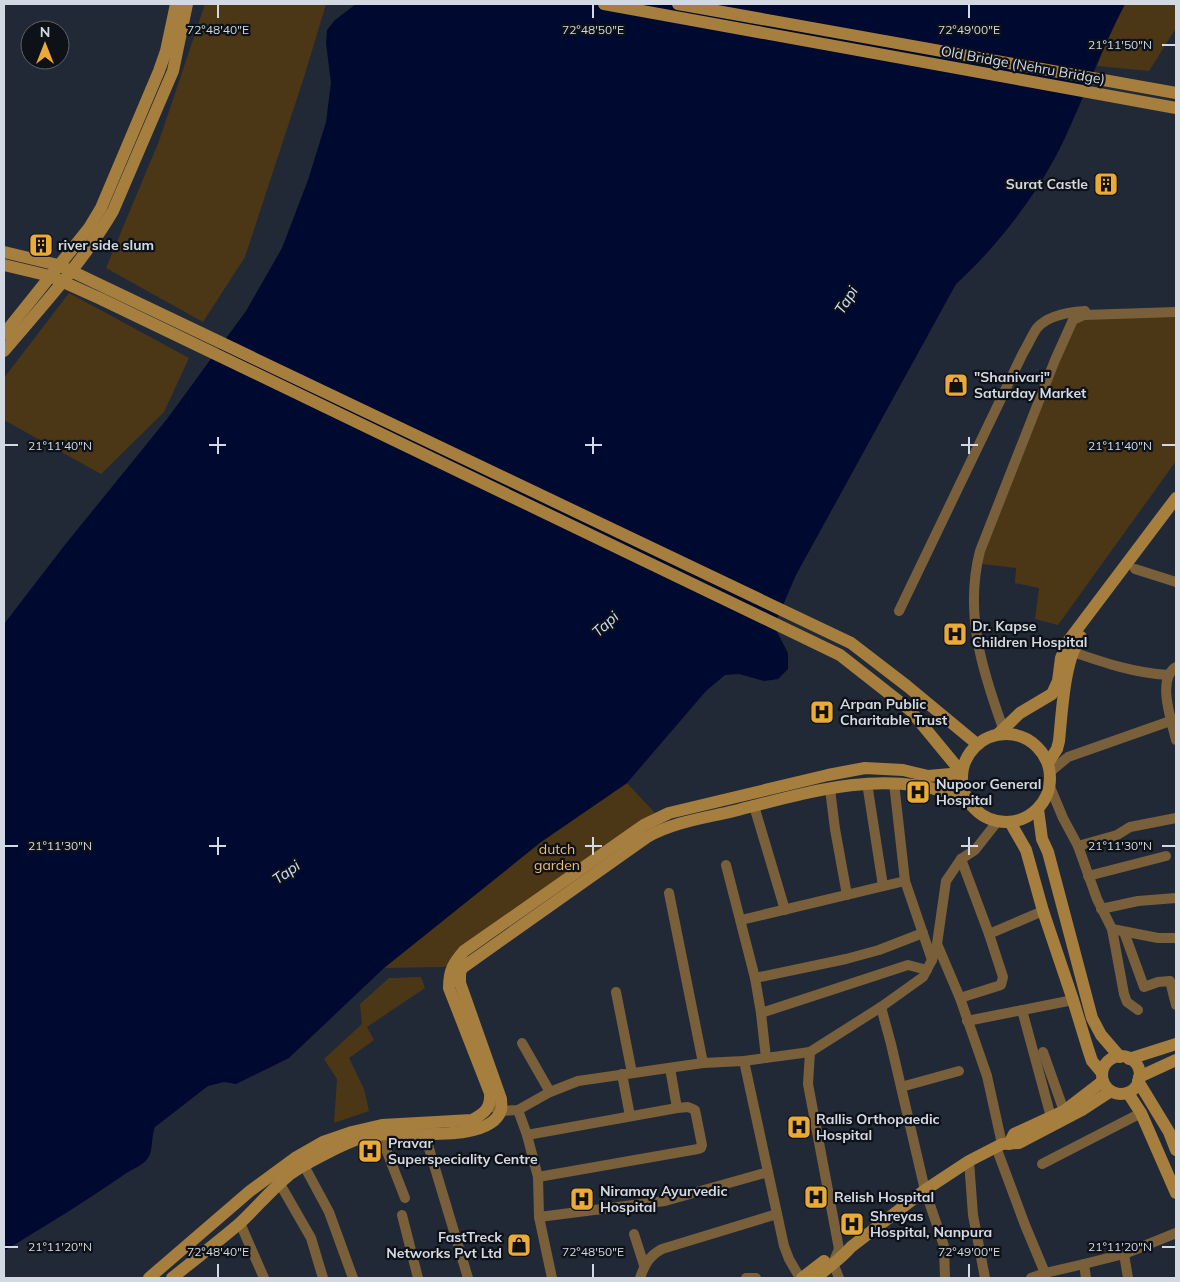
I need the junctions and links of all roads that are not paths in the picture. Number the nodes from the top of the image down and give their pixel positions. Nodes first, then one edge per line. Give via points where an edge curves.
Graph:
1 (176, 4) edge
2 (187, 4) edge
3 (604, 4) edge
4 (678, 4) edge
5 (1174, 93) edge
6 (1173, 108) edge
7 (4, 252) edge
8 (4, 265) edge
9 (58, 265) junction
10 (71, 271) junction
11 (50, 276) junction
12 (62, 282) junction
13 (104, 294) junction
14 (1176, 308) edge
15 (1176, 312) edge
16 (4, 334) edge
17 (4, 351) edge
18 (1176, 498) edge
19 (1176, 512) edge
20 (1134, 569) junction
21 (1176, 582) edge
22 (899, 611) dead end
23 (1073, 652) junction
24 (1176, 667) edge
25 (1168, 675) junction
26 (1174, 720) edge
27 (1001, 731) junction
28 (1176, 740) edge
29 (977, 744) junction
30 (1049, 767) junction
31 (962, 773) junction
32 (867, 783) junction
33 (894, 783) junction
34 (1050, 788) junction
35 (830, 789) junction
36 (754, 806) junction
37 (973, 806) junction
38 (1038, 809) junction
39 (1176, 818) edge
40 (1003, 822) junction
41 (1078, 846) junction
42 (1166, 856) dead end
43 (961, 859) junction
44 (726, 865) dead end
45 (1088, 876) junction
46 (905, 880) junction
47 (883, 886) junction
48 (669, 893) dead end
49 (847, 895) junction
50 (1176, 898) edge
51 (1101, 909) junction
52 (784, 910) junction
53 (1043, 911) junction
54 (741, 920) junction
55 (1112, 929) junction
56 (1124, 932) junction
57 (923, 933) junction
58 (990, 934) junction
59 (1176, 938) edge
60 (937, 944) junction
61 (932, 960) junction
62 (927, 970) junction
63 (755, 978) junction
64 (616, 992) dead end
65 (960, 998) junction
66 (1074, 1000) junction
67 (1176, 1005) edge
68 (881, 1007) junction
69 (1022, 1010) junction
70 (1138, 1010) dead end
71 (761, 1012) junction
72 (967, 1021) junction
73 (522, 1043) dead end
74 (1176, 1044) edge
75 (810, 1052) junction
76 (1044, 1052) dead end
77 (766, 1058) junction
78 (1125, 1058) junction
79 (1176, 1060) edge
80 (744, 1061) junction
81 (704, 1063) junction
82 (670, 1068) junction
83 (959, 1071) dead end
84 (627, 1074) junction
85 (1139, 1079) junction
86 (1105, 1082) junction
87 (901, 1087) junction
88 (550, 1092) junction
89 (1128, 1093) junction
90 (677, 1108) junction
91 (495, 1109) junction
92 (518, 1110) junction
93 (1064, 1111) junction
94 (1141, 1113) junction
95 (630, 1116) junction
96 (1052, 1117) junction
97 (380, 1134) junction
98 (425, 1135) junction
99 (526, 1135) junction
100 (1002, 1145) junction
101 (1176, 1150) edge
102 (302, 1161) junction
103 (969, 1161) junction
104 (1042, 1164) dead end
105 (768, 1172) junction
106 (538, 1177) junction
107 (280, 1184) junction
108 (926, 1190) junction
109 (1176, 1192) edge
110 (405, 1198) dead end
111 (777, 1214) junction
112 (402, 1215) dead end
113 (539, 1217) junction
114 (240, 1222) junction
115 (1176, 1232) edge
116 (634, 1234) dead end
117 (845, 1248) junction
118 (1124, 1254) junction
119 (833, 1262) junction
120 (1084, 1264) junction
121 (644, 1265) junction
122 (1045, 1273) junction
123 (149, 1278) edge
124 (172, 1278) edge
125 (264, 1278) edge
126 (323, 1278) edge
127 (353, 1278) edge
128 (418, 1278) edge
129 (468, 1278) edge
130 (552, 1278) edge
131 (640, 1278) edge
132 (746, 1278) edge
133 (756, 1278) edge
134 (801, 1278) edge
135 (816, 1278) edge
136 (839, 1278) edge
137 (945, 1278) edge
138 (985, 1278) edge
139 (1031, 1278) edge
140 (1086, 1278) edge
141 (1128, 1278) edge

1 - 9 main road via 166,51 101,208
2 - 10 main road via 173,71 113,211
3 - 6 main road, Old Bridge (Nehru Bridge)
4 - 5 main road, Old Bridge (Nehru Bridge)
7 - 9 main road
8 - 11 main road
9 - 10 main road
9 - 11 main road
10 - 12 main road
10 - 13 main road
11 - 12 main road
11 - 16 main road
12 - 13 main road
12 - 17 main road
13 - 29 main road via 851,643
13 - 31 main road via 840,655 910,710
14 - 22 street via 1080,311 1056,316 1038,328
15 - 27 street via 1084,316 1073,320 1055,360 980,551 975,572 975,629
18 - 27 main road via 1069,640 1060,658 1058,681 1052,694 1020,713
19 - 20 main road
20 - 21 street
20 - 23 main road
23 - 25 street via 1126,670
23 - 30 main road via 1059,741
24 - 25 street
25 - 26 street via 1166,692
26 - 28 street
26 - 30 street via 1068,757
27 - 29 main road
27 - 30 main road via 1034,743
29 - 31 main road via 967,757
30 - 34 main road
31 - 37 main road via 966,797
31 - 91 main road via 928,776 903,770 865,768 669,813 644,824 464,951 449,975 449,988
32 - 33 main road
32 - 35 main road
32 - 47 street
33 - 37 main road via 947,792
33 - 46 street
34 - 38 main road
34 - 41 street
35 - 36 main road
35 - 49 street
36 - 52 street
36 - 91 main road via 655,832 462,968 460,983 501,1099
37 - 40 main road via 982,815
38 - 40 main road via 1030,816
38 - 78 main road via 1042,839 1092,1018 1100,1035
39 - 41 street via 1130,828 1118,835
40 - 43 street via 975,850
40 - 53 main road via 1026,850
41 - 45 street
42 - 45 street
43 - 58 street
43 - 60 street via 946,881
44 - 54 street
45 - 51 street
46 - 47 street
46 - 57 street
47 - 49 street
48 - 81 street
49 - 52 street
50 - 51 street via 1138,901
51 - 55 street
52 - 54 street
53 - 58 street
53 - 66 main road
54 - 63 street
55 - 56 street
55 - 70 street via 1124,994 1127,1002
56 - 59 street
56 - 67 street via 1144,987 1170,981
57 - 61 street
57 - 63 street via 854,957
58 - 65 street via 1003,981 1001,985
60 - 61 street
60 - 65 street
61 - 62 street
62 - 68 street via 923,977
62 - 71 street via 908,965
63 - 71 street
64 - 84 street
65 - 72 street
66 - 69 street
66 - 86 main road via 1090,1056
68 - 75 street
68 - 87 street
69 - 72 street
69 - 96 street
71 - 77 street
72 - 100 street via 987,1076
73 - 88 street
74 - 78 main road
75 - 77 street
75 - 117 street via 808,1084
76 - 93 street
77 - 80 street
78 - 85 main road via 1137,1067
78 - 86 main road via 1115,1058 1106,1063
79 - 85 main road
80 - 81 street
80 - 105 street
81 - 82 street
82 - 84 street
82 - 90 street
83 - 87 street
84 - 88 street via 578,1082
84 - 95 street
85 - 89 main road
85 - 101 main road
86 - 89 main road via 1116,1094
86 - 93 main road
86 - 100 main road via 1082,1110 1019,1143
87 - 108 street
88 - 92 street
89 - 94 main road
90 - 95 street
90 - 106 street via 695,1110 701,1148
91 - 92 street
91 - 98 main road via 496,1119 490,1123 455,1133
91 - 102 main road via 472,1120 382,1126 352,1132 323,1142
92 - 99 street
93 - 96 main road
94 - 104 street
94 - 109 main road
95 - 99 street
96 - 100 main road via 1014,1134
97 - 98 main road
97 - 102 main road
97 - 110 street
98 - 129 street
99 - 106 street
100 - 103 main road
100 - 122 street via 1025,1225
102 - 107 main road
102 - 123 main road via 250,1191
102 - 127 street via 329,1212
103 - 108 main road
103 - 138 street via 974,1222
105 - 111 street
105 - 113 street via 665,1201
106 - 113 street
107 - 114 main road
107 - 126 street via 311,1238
108 - 117 main road
108 - 137 street via 944,1246
111 - 121 street via 662,1249
111 - 134 street via 784,1246
112 - 128 street
113 - 130 street
114 - 124 main road
114 - 125 street
115 - 118 street
116 - 121 street
117 - 119 main road via 843,1256
117 - 134 main road
118 - 120 street
118 - 141 street
119 - 135 main road
119 - 136 street
120 - 122 street
120 - 140 street
121 - 131 street
122 - 139 street
132 - 133 street

